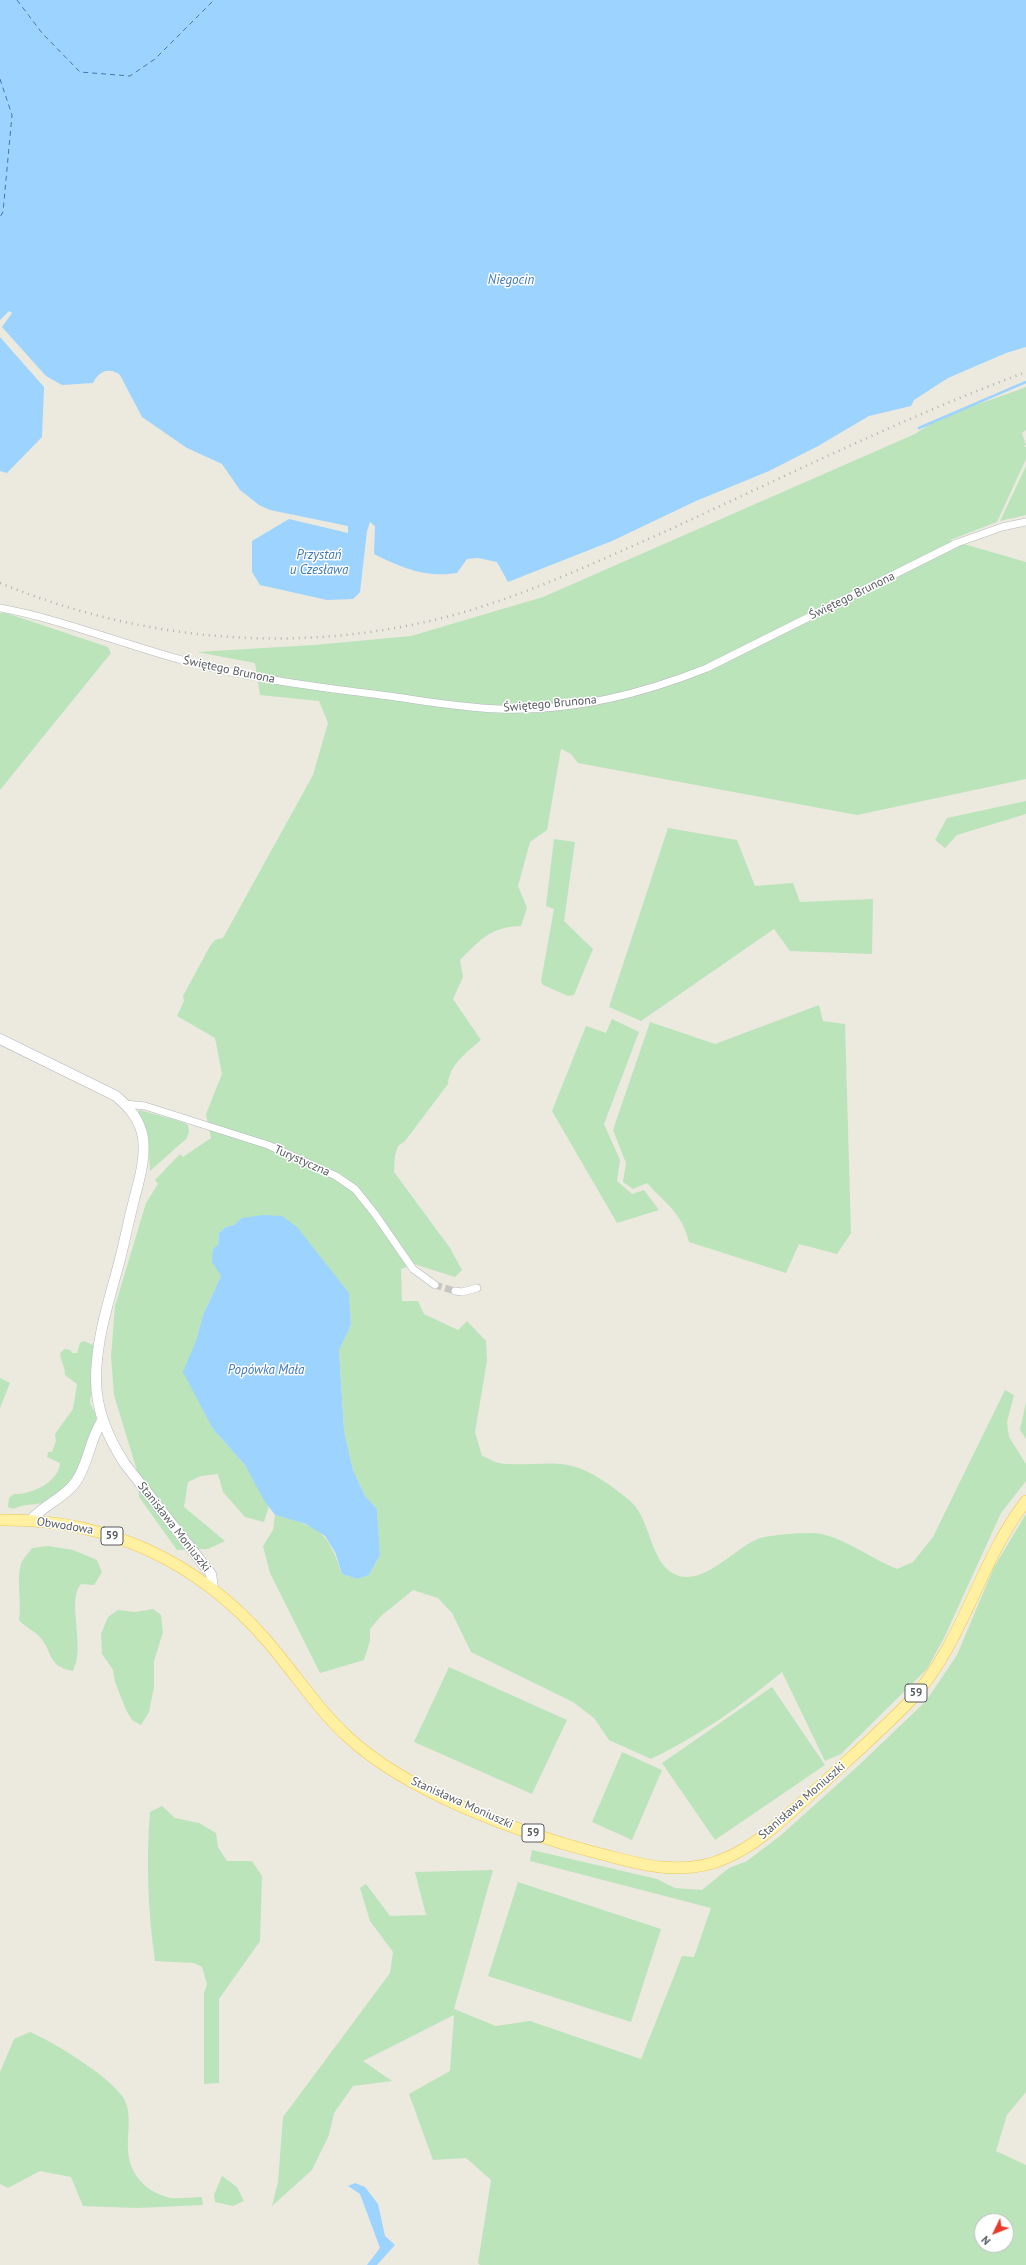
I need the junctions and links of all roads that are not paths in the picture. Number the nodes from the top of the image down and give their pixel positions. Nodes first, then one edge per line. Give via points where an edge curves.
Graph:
1 (1026, 522) edge
2 (0, 608) edge
3 (0, 1039) edge
4 (125, 1104) junction
5 (435, 1285) tunnel mouth
6 (477, 1288) dead end
7 (455, 1291) tunnel mouth
8 (102, 1421) junction
9 (1026, 1501) edge
10 (0, 1520) edge
11 (31, 1520) junction
12 (213, 1588) junction

1 - 2 street, Świętego Brunona via 1002,527 957,544 708,668 666,685 634,694 535,708 499,709 450,704 313,686 226,670 184,661
3 - 4 street, Stanisława Moniuszki via 116,1096
4 - 5 street, Turystyczna via 145,1106 268,1145 336,1176 354,1189 375,1214 412,1269
4 - 8 street, Stanisława Moniuszki via 141,1128 144,1154 103,1322 96,1379
6 - 7 street
8 - 11 street via 95,1432 86,1464 75,1484
8 - 12 street, Stanisława Moniuszki via 114,1448 125,1464 211,1574
9 - 12 main road, Stanisława Moniuszki / 59 via 996,1546 948,1649 911,1700 761,1838 724,1860 688,1867 638,1864 557,1843 468,1808 404,1778 347,1736 241,1612
10 - 11 main road, Obwodowa / 59
11 - 12 main road, Obwodowa / 59 via 92,1529 126,1540 165,1558

